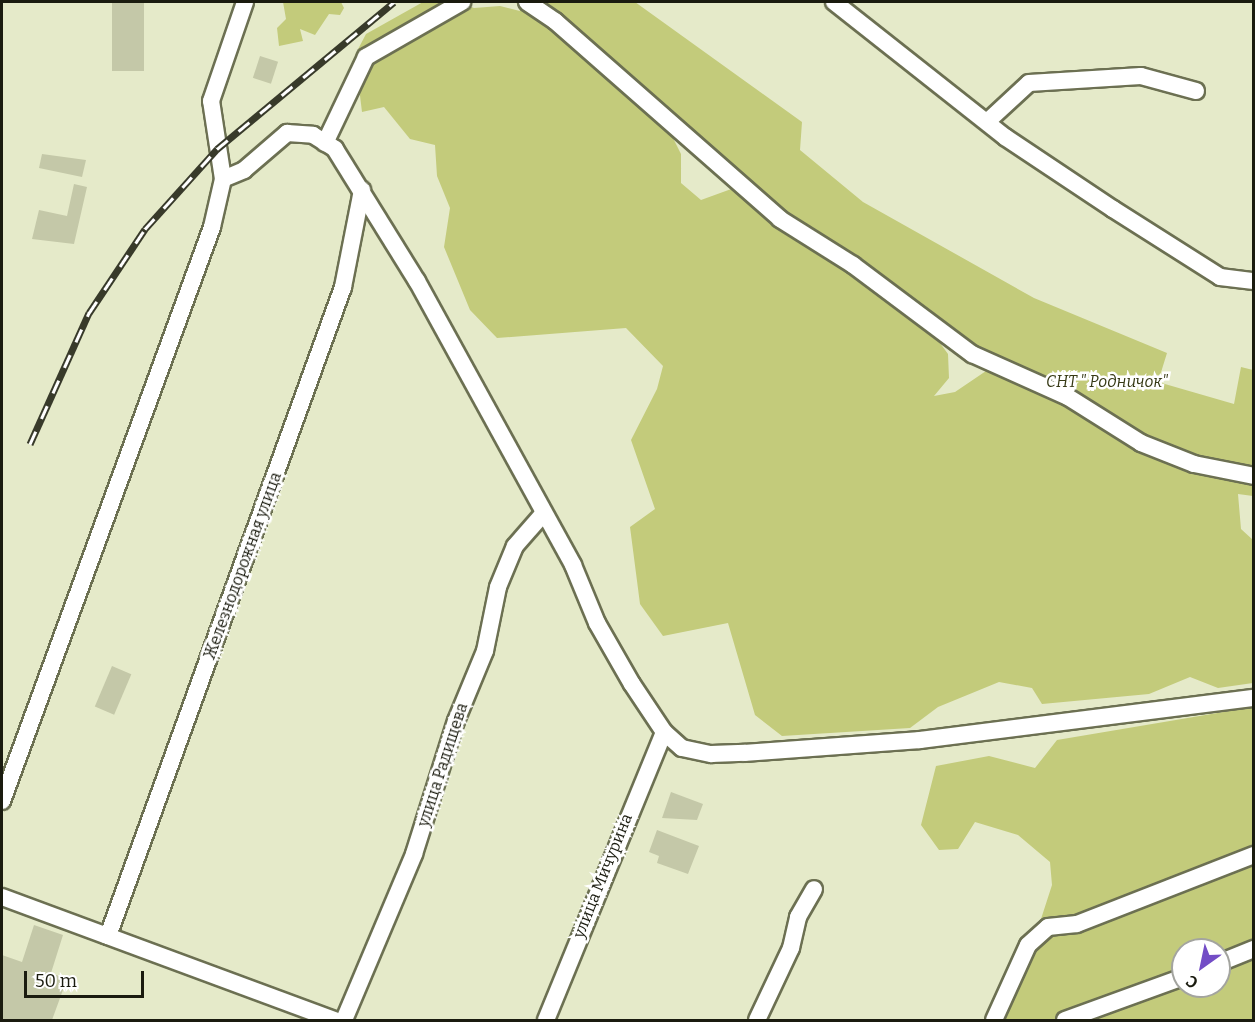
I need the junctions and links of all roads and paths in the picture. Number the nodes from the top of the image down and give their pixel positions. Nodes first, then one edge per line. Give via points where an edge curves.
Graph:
1 (245, 2) edge
2 (462, 2) edge
3 (527, 2) edge
4 (834, 2) edge
5 (1196, 91) dead end
6 (989, 120) junction
7 (325, 143) junction
8 (223, 179) junction
9 (362, 190) junction
10 (1254, 281) edge
11 (1254, 476) edge
12 (543, 514) junction
13 (1254, 698) edge
14 (664, 732) junction
15 (3, 794) edge
16 (1254, 855) edge
17 (814, 889) dead end
18 (2, 897) edge
19 (108, 936) junction
20 (1254, 949) edge
21 (1231, 958) edge
22 (1171, 981) edge
23 (335, 1020) edge
24 (344, 1020) edge
25 (546, 1020) edge
26 (757, 1020) edge
27 (994, 1020) edge
28 (1065, 1020) edge

1 - 8 street via 211,101
2 - 7 street via 366,57
3 - 11 street via 555,21 780,219 853,266 972,354 1068,398 1141,443 1194,464
4 - 6 street
5 - 6 street via 1141,76 1029,83
6 - 10 street via 1005,136 1220,277
7 - 8 street via 313,135 287,132 244,170
7 - 9 street via 335,149
8 - 15 street via 212,227
9 - 12 street via 417,281
9 - 19 street, Железнодорожная улица via 343,287
12 - 14 street via 573,565 597,623
12 - 24 street, улица Радищева via 516,546 498,587 485,651 456,721 414,854
13 - 14 street via 1015,730 745,753 711,754 682,748
14 - 25 street, улица Мичурина via 631,803
16 - 27 street via 1077,924 1048,927 1028,945
17 - 26 street via 798,917 791,948
18 - 19 street
19 - 23 street
20 - 21 street
22 - 28 street

